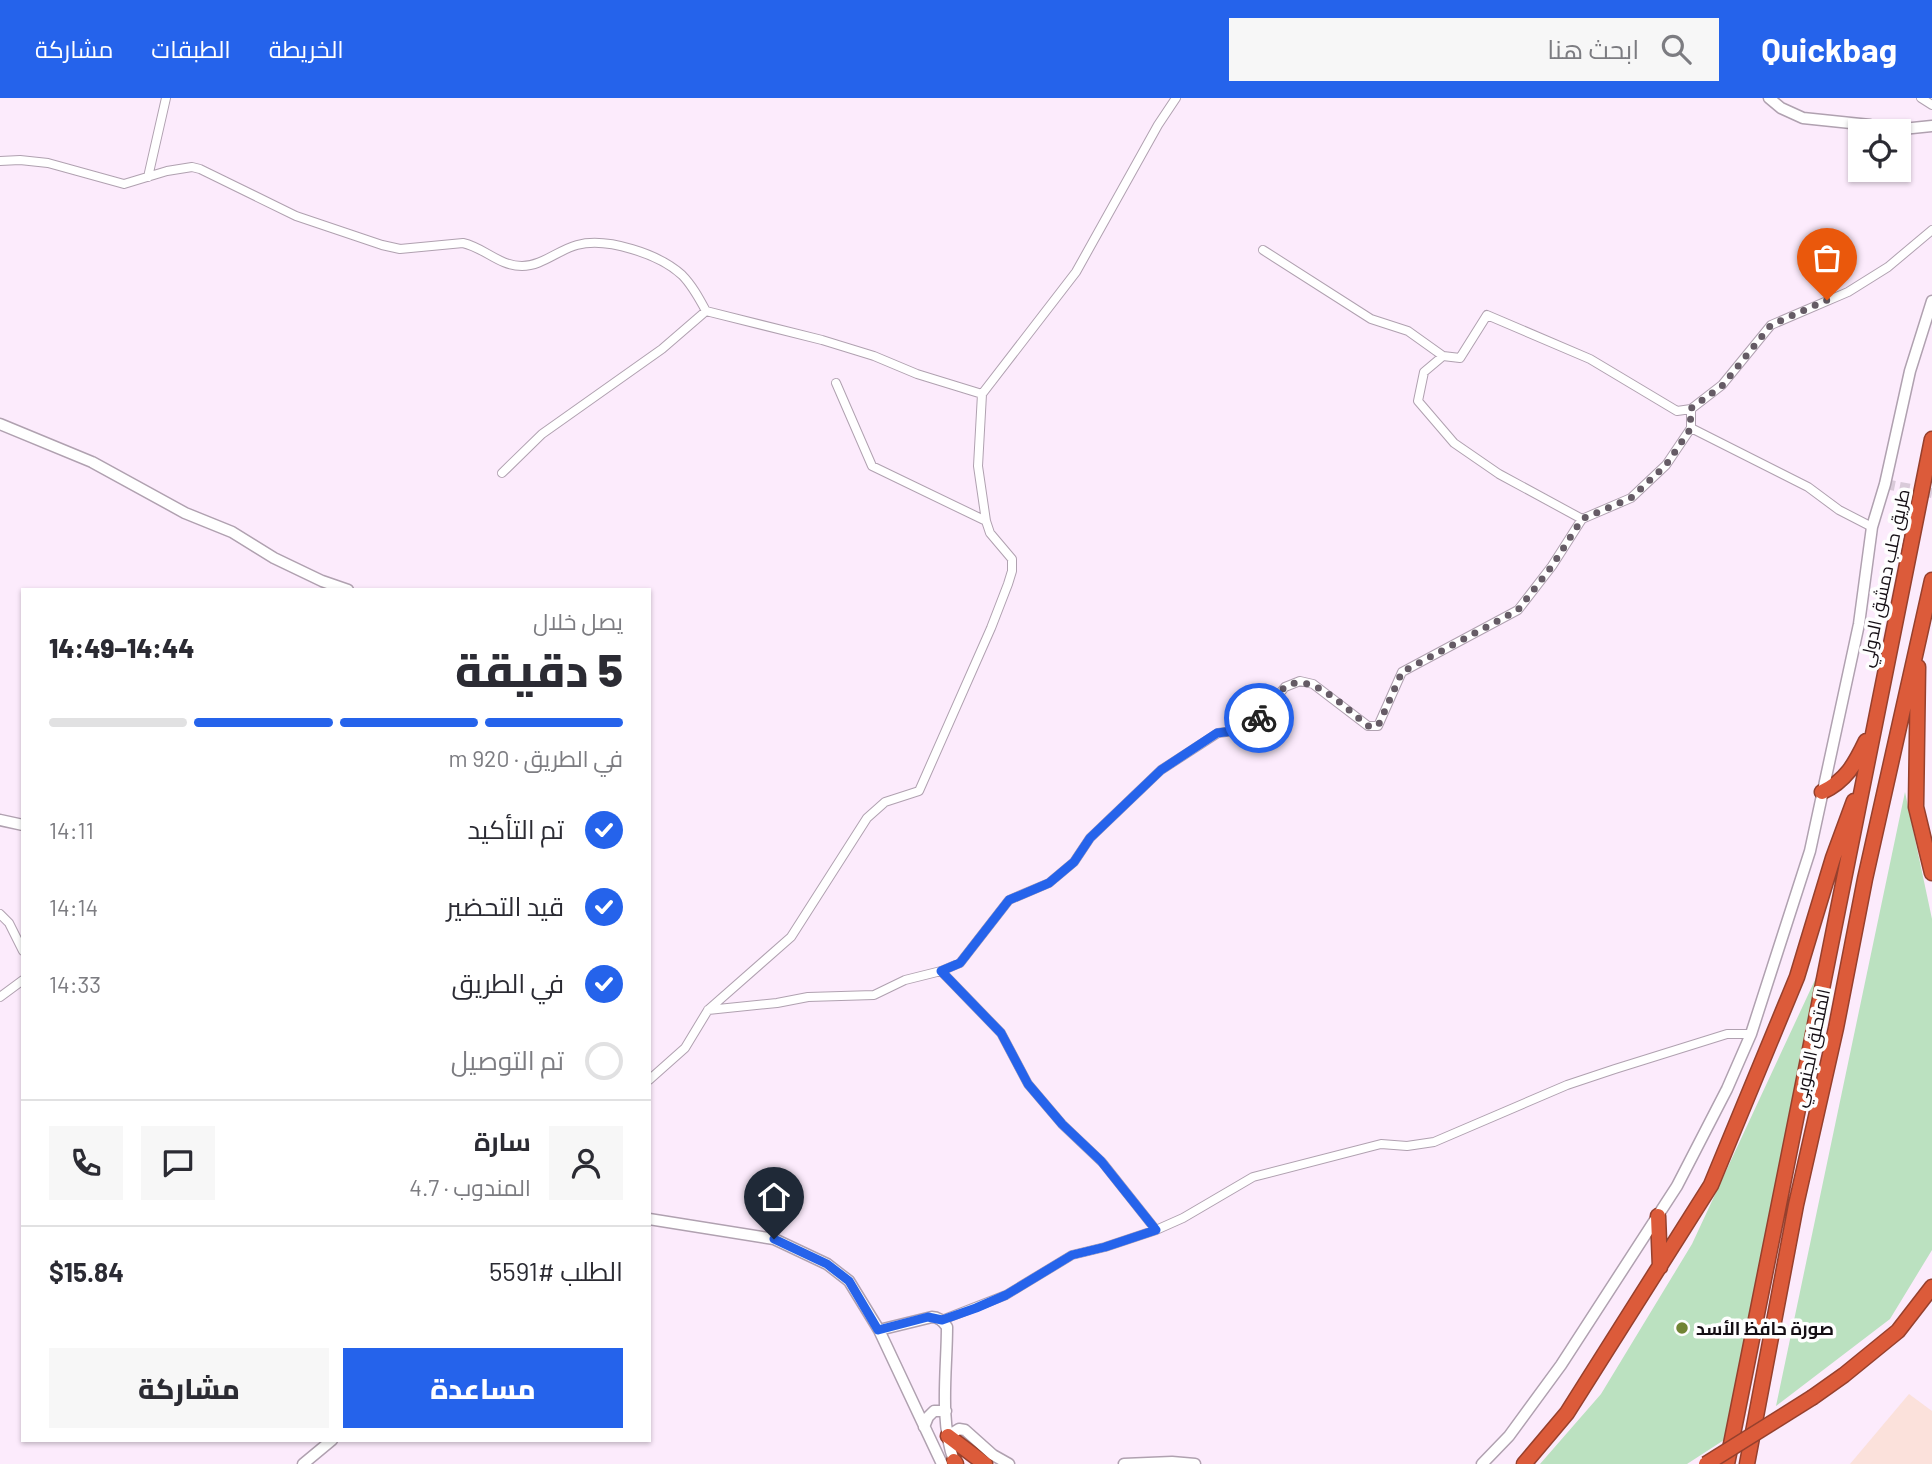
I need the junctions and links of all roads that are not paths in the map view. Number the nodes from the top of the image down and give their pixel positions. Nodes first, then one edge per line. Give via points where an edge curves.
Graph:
1 (166, 98) edge
2 (1176, 98) edge
3 (1769, 98) edge
4 (1921, 98) edge
5 (1932, 105) edge
6 (1932, 126) edge
7 (0, 161) edge
8 (148, 177) junction
9 (1932, 230) edge
10 (1263, 250) dead end
11 (1932, 301) edge
12 (706, 311) junction
13 (1443, 356) junction
14 (836, 383) dead end
15 (982, 394) junction
16 (1690, 409) junction
17 (0, 425) edge
18 (1691, 428) junction
19 (1932, 439) edge
20 (502, 473) dead end
21 (1582, 519) junction
22 (986, 521) junction
23 (1872, 527) junction
24 (1932, 580) edge
25 (342, 588) edge
26 (1919, 641) junction
27 (1874, 724) junction
28 (1864, 778) junction
29 (1822, 792) junction
30 (0, 820) edge
31 (21, 825) edge
32 (1932, 873) edge
33 (0, 914) edge
34 (21, 947) edge
35 (941, 971) junction
36 (21, 981) edge
37 (0, 997) edge
38 (708, 1010) junction
39 (1751, 1034) junction
40 (651, 1078) edge
41 (1658, 1216) junction
42 (651, 1219) edge
43 (1156, 1230) junction
44 (1660, 1267) junction
45 (1932, 1287) edge
46 (942, 1320) junction
47 (878, 1330) junction
48 (946, 1411) junction
49 (924, 1427) junction
50 (948, 1436) junction
51 (330, 1442) edge
52 (951, 1463) edge
53 (303, 1464) edge
54 (985, 1464) edge
55 (1009, 1464) edge
56 (1124, 1464) edge
57 (1195, 1464) edge
58 (1482, 1464) edge
59 (1524, 1464) edge
60 (1706, 1464) edge
61 (1727, 1464) edge
62 (1747, 1464) edge

1 - 8 street
2 - 15 street via 1076,272
3 - 6 street via 1803,118 1893,130
4 - 5 street
7 - 8 street via 48,163 124,184
8 - 12 street via 183,168 200,169 296,216 400,249 463,243 505,264 520,266 578,244 614,245 669,266 690,285
9 - 16 street via 1888,267 1848,292 1771,325 1722,386
10 - 13 street via 1371,318 1408,331
11 - 23 street via 1910,370
12 - 15 street via 822,340
12 - 20 street via 662,349 542,433
13 - 16 street via 1460,358 1487,315 1590,359 1678,411
13 - 21 street via 1424,372 1418,401 1454,443 1499,474
14 - 22 street via 872,466
15 - 22 street via 978,466
16 - 18 street
17 - 25 street via 92,462 274,558
18 - 21 street via 1666,465 1631,498
18 - 23 street via 1808,487
19 - 27 highway, طريق حلب دمشق الدولي
21 - 35 street via 1518,610 1402,672 1378,726 1368,726 1313,684 1300,681 1284,687 1250,729 1217,733 1161,770 1090,838 1074,862 1049,883 1009,900 960,963
22 - 38 street via 1012,559 1012,571 919,791 885,802 867,818 791,937
23 - 29 street via 1859,624
24 - 26 highway
26 - 32 highway via 1916,807
26 - 62 highway, المتحلق الجنوبي via 1796,1205
27 - 28 highway, المتحلق الجنوبي
27 - 29 highway via 1846,778
28 - 44 highway via 1776,1032 1711,1185
28 - 61 highway, المتحلق الجنوبي
29 - 39 street via 1810,851
30 - 31 street
33 - 34 street
35 - 38 street via 905,980 874,995 808,997
35 - 43 street via 1001,1033 1028,1084 1101,1161
36 - 37 street
38 - 40 street via 685,1048
39 - 41 street via 1727,1089
39 - 43 street via 1727,1034 1567,1085 1434,1142 1381,1144 1253,1177
41 - 44 highway
41 - 58 street via 1561,1365 1509,1436
42 - 47 street via 774,1239 799,1249 849,1281
43 - 46 street via 1072,1255 1006,1295
44 - 59 highway via 1567,1413
45 - 60 highway, bridge via 1898,1331 1813,1397
46 - 47 street via 928,1317
46 - 48 street via 947,1327
47 - 49 street
48 - 49 street via 934,1411
48 - 50 street
49 - 52 street
50 - 52 street
50 - 54 highway
50 - 55 street via 965,1430
51 - 53 street
56 - 57 street

